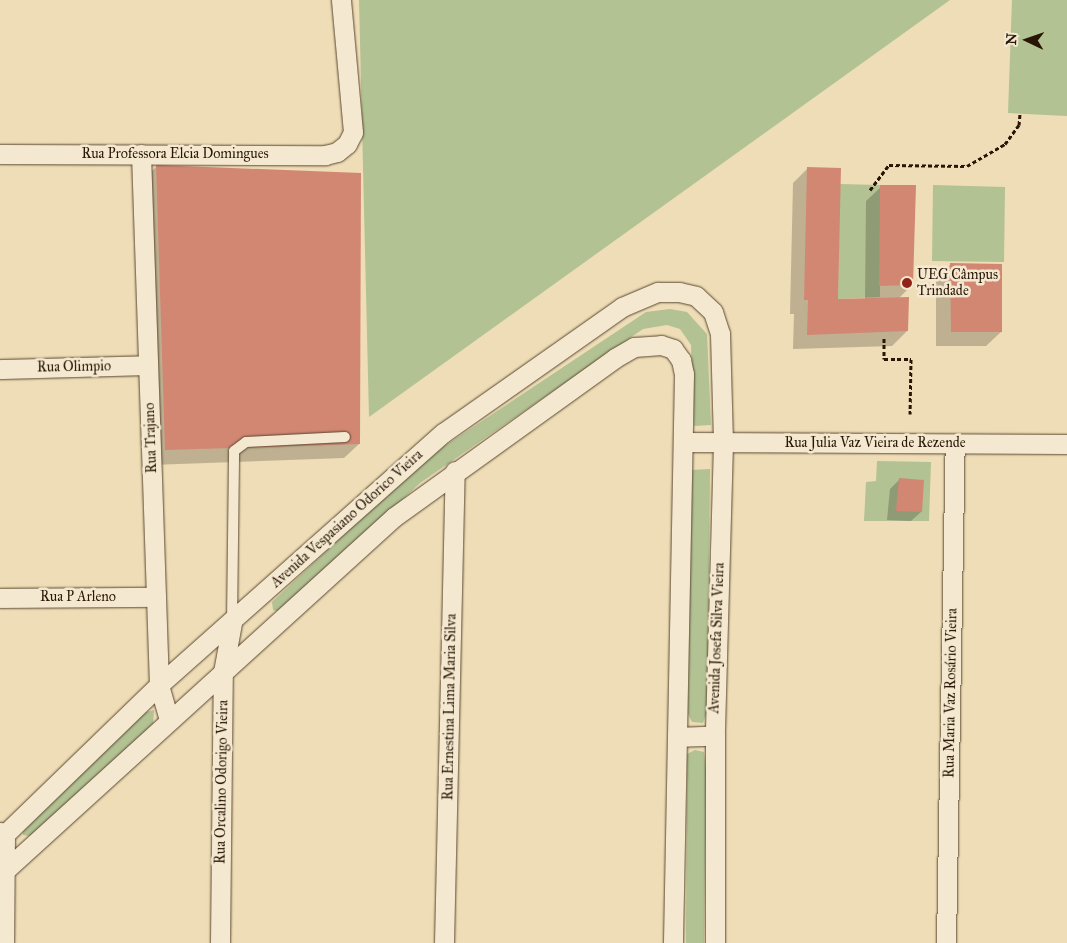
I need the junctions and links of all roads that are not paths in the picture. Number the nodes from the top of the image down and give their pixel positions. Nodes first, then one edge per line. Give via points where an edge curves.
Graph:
1 (341, 0) edge
2 (0, 154) edge
3 (141, 154) junction
4 (720, 334) joint
5 (148, 365) junction
6 (0, 369) edge
7 (345, 437) dead end
8 (684, 442) junction
9 (723, 442) junction
10 (955, 444) junction
11 (1067, 444) edge
12 (455, 471) junction
13 (156, 597) junction
14 (0, 598) edge
15 (232, 623) junction
16 (223, 672) junction
17 (159, 685) junction
18 (169, 721) junction
19 (715, 736) junction
20 (677, 737) junction
21 (2, 835) edge
22 (2, 873) edge
23 (4, 943) edge
24 (220, 943) edge
25 (444, 943) edge
26 (673, 943) edge
27 (715, 943) edge
28 (946, 943) edge

1 - 3 street, Rua Professora Elcia Domingues via 353,119 347,144 337,152 325,155
2 - 3 street, Rua Professora Elcia Domingues
3 - 5 street, Rua Trajano
4 - 9 street, Avenida Josefa Silva Vieira
4 - 15 street, Avenida Vespasiano Odorico Vieira via 713,312 696,296 658,292 622,307 443,433
5 - 6 street, Rua Olimpio
5 - 13 street, Rua Trajano
7 - 15 lane via 246,442 234,451
8 - 9 street, Rua Julia Vaz Vieira de Rezende
8 - 12 street via 681,360 673,350 661,345 634,347
8 - 20 street
9 - 10 street, Rua Julia Vaz Vieira de Rezende
9 - 19 street, Avenida Josefa Silva Vieira
10 - 11 street, Rua Julia Vaz Vieira de Rezende
10 - 28 street, Rua Maria Vaz Rosário Vieira
12 - 16 street via 394,517
12 - 25 street, Rua Ernestina Lima Maria Silva
13 - 14 street, Rua P Arleno
13 - 17 street, Rua Trajano
15 - 16 street, Rua Orcalino Odorigo Vieira
15 - 17 street, Avenida Vespasiano Odorico Vieira
16 - 18 street
16 - 24 street, Rua Orcalino Odorigo Vieira
17 - 18 street, Rua Trajano
17 - 21 street, Avenida Vespasiano Odorico Vieira
18 - 22 street
19 - 20 street
19 - 27 street, Avenida Josefa Silva Vieira
20 - 26 street
21 - 22 street
22 - 23 street

